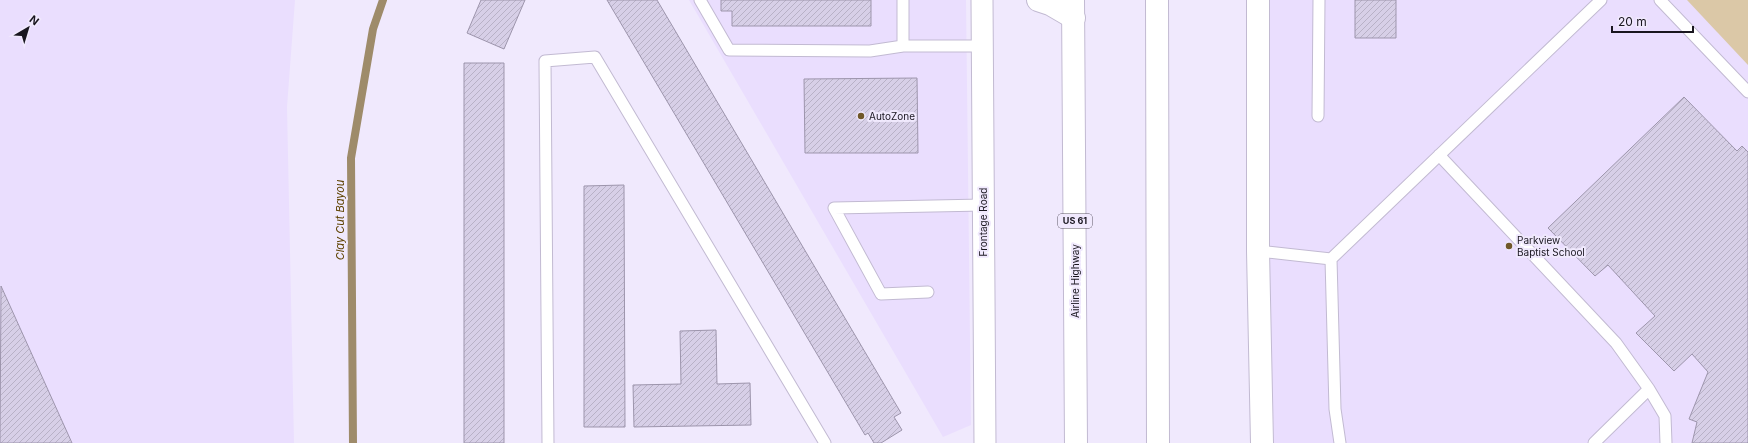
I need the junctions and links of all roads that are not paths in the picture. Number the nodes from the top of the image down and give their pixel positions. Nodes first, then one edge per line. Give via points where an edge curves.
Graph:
1 (700, 0) edge
2 (903, 0) edge
3 (982, 0) edge
4 (1038, 0) edge
5 (1157, 0) edge
6 (1258, 0) edge
7 (1319, 0) edge
8 (1601, 0) edge
9 (1660, 0) edge
10 (1074, 9) edge
11 (903, 46) junction
12 (983, 46) junction
13 (1748, 92) edge
14 (1318, 116) dead end
15 (1439, 155) junction
16 (983, 205) junction
17 (1258, 251) junction
18 (1331, 259) junction
19 (928, 292) dead end
20 (1649, 390) junction
21 (548, 443) edge
22 (825, 443) edge
23 (985, 443) edge
24 (1076, 443) edge
25 (1158, 443) edge
26 (1262, 443) edge
27 (1340, 443) edge
28 (1594, 443) edge
29 (1666, 443) edge

1 - 11 lane via 729,50 870,51
2 - 11 lane
3 - 12 street, Frontage Road
4 - 10 main road
5 - 25 main road
6 - 17 main road
7 - 14 lane
8 - 15 lane
9 - 13 lane
10 - 24 main road, Airline Highway / US 61
11 - 12 lane
12 - 16 street, Frontage Road
15 - 18 lane
15 - 20 lane via 1616,343
16 - 19 lane via 834,208 881,294
16 - 23 street, Frontage Road
17 - 18 lane
17 - 26 main road
18 - 27 lane via 1335,409
20 - 28 lane
20 - 29 lane via 1665,416
21 - 22 lane via 545,61 595,57

